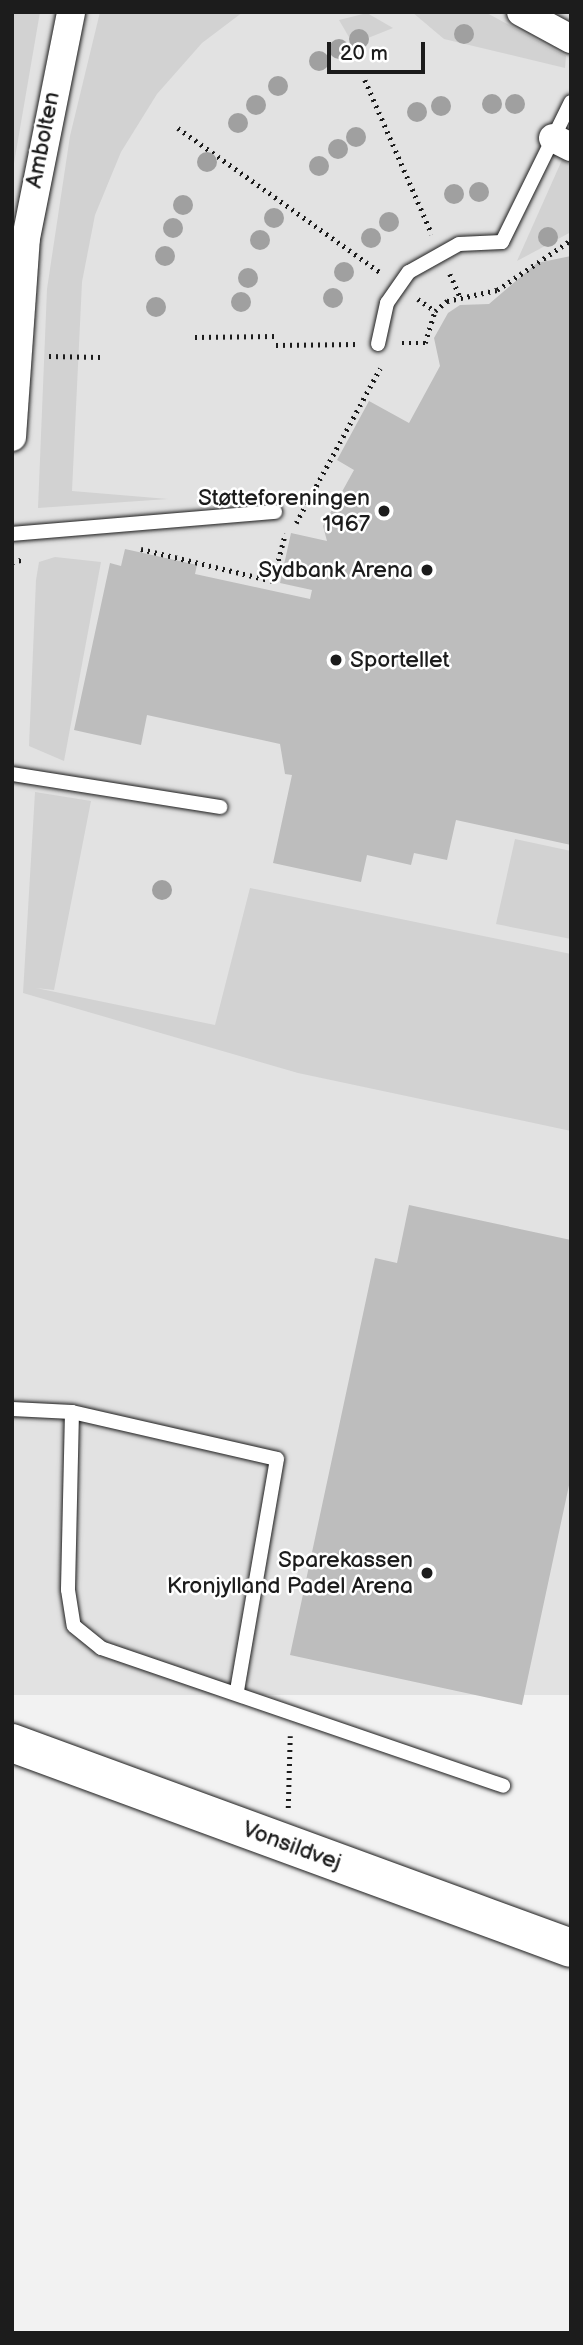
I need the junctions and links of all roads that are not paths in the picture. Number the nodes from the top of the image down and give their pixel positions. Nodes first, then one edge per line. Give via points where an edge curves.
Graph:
1 (71, 12) edge
2 (521, 12) edge
3 (571, 39) edge
4 (571, 102) edge
5 (562, 142) edge
6 (378, 344) road end
7 (12, 438) edge
8 (275, 512) dead end
9 (12, 534) edge
10 (12, 774) edge
11 (220, 807) dead end
12 (12, 1409) edge
13 (72, 1412) junction
14 (237, 1690) junction
15 (12, 1743) edge
16 (503, 1786) dead end
17 (571, 1948) edge

1 - 7 street, Ambolten via 42,133 15,355
2 - 3 street
4 - 5 lane
5 - 6 lane via 502,242 440,250 398,285
8 - 9 lane
10 - 11 lane
12 - 13 lane
13 - 14 lane via 68,1590 74,1626 101,1648
13 - 14 lane via 277,1459
14 - 16 lane
15 - 17 main road, Vonsildvej

